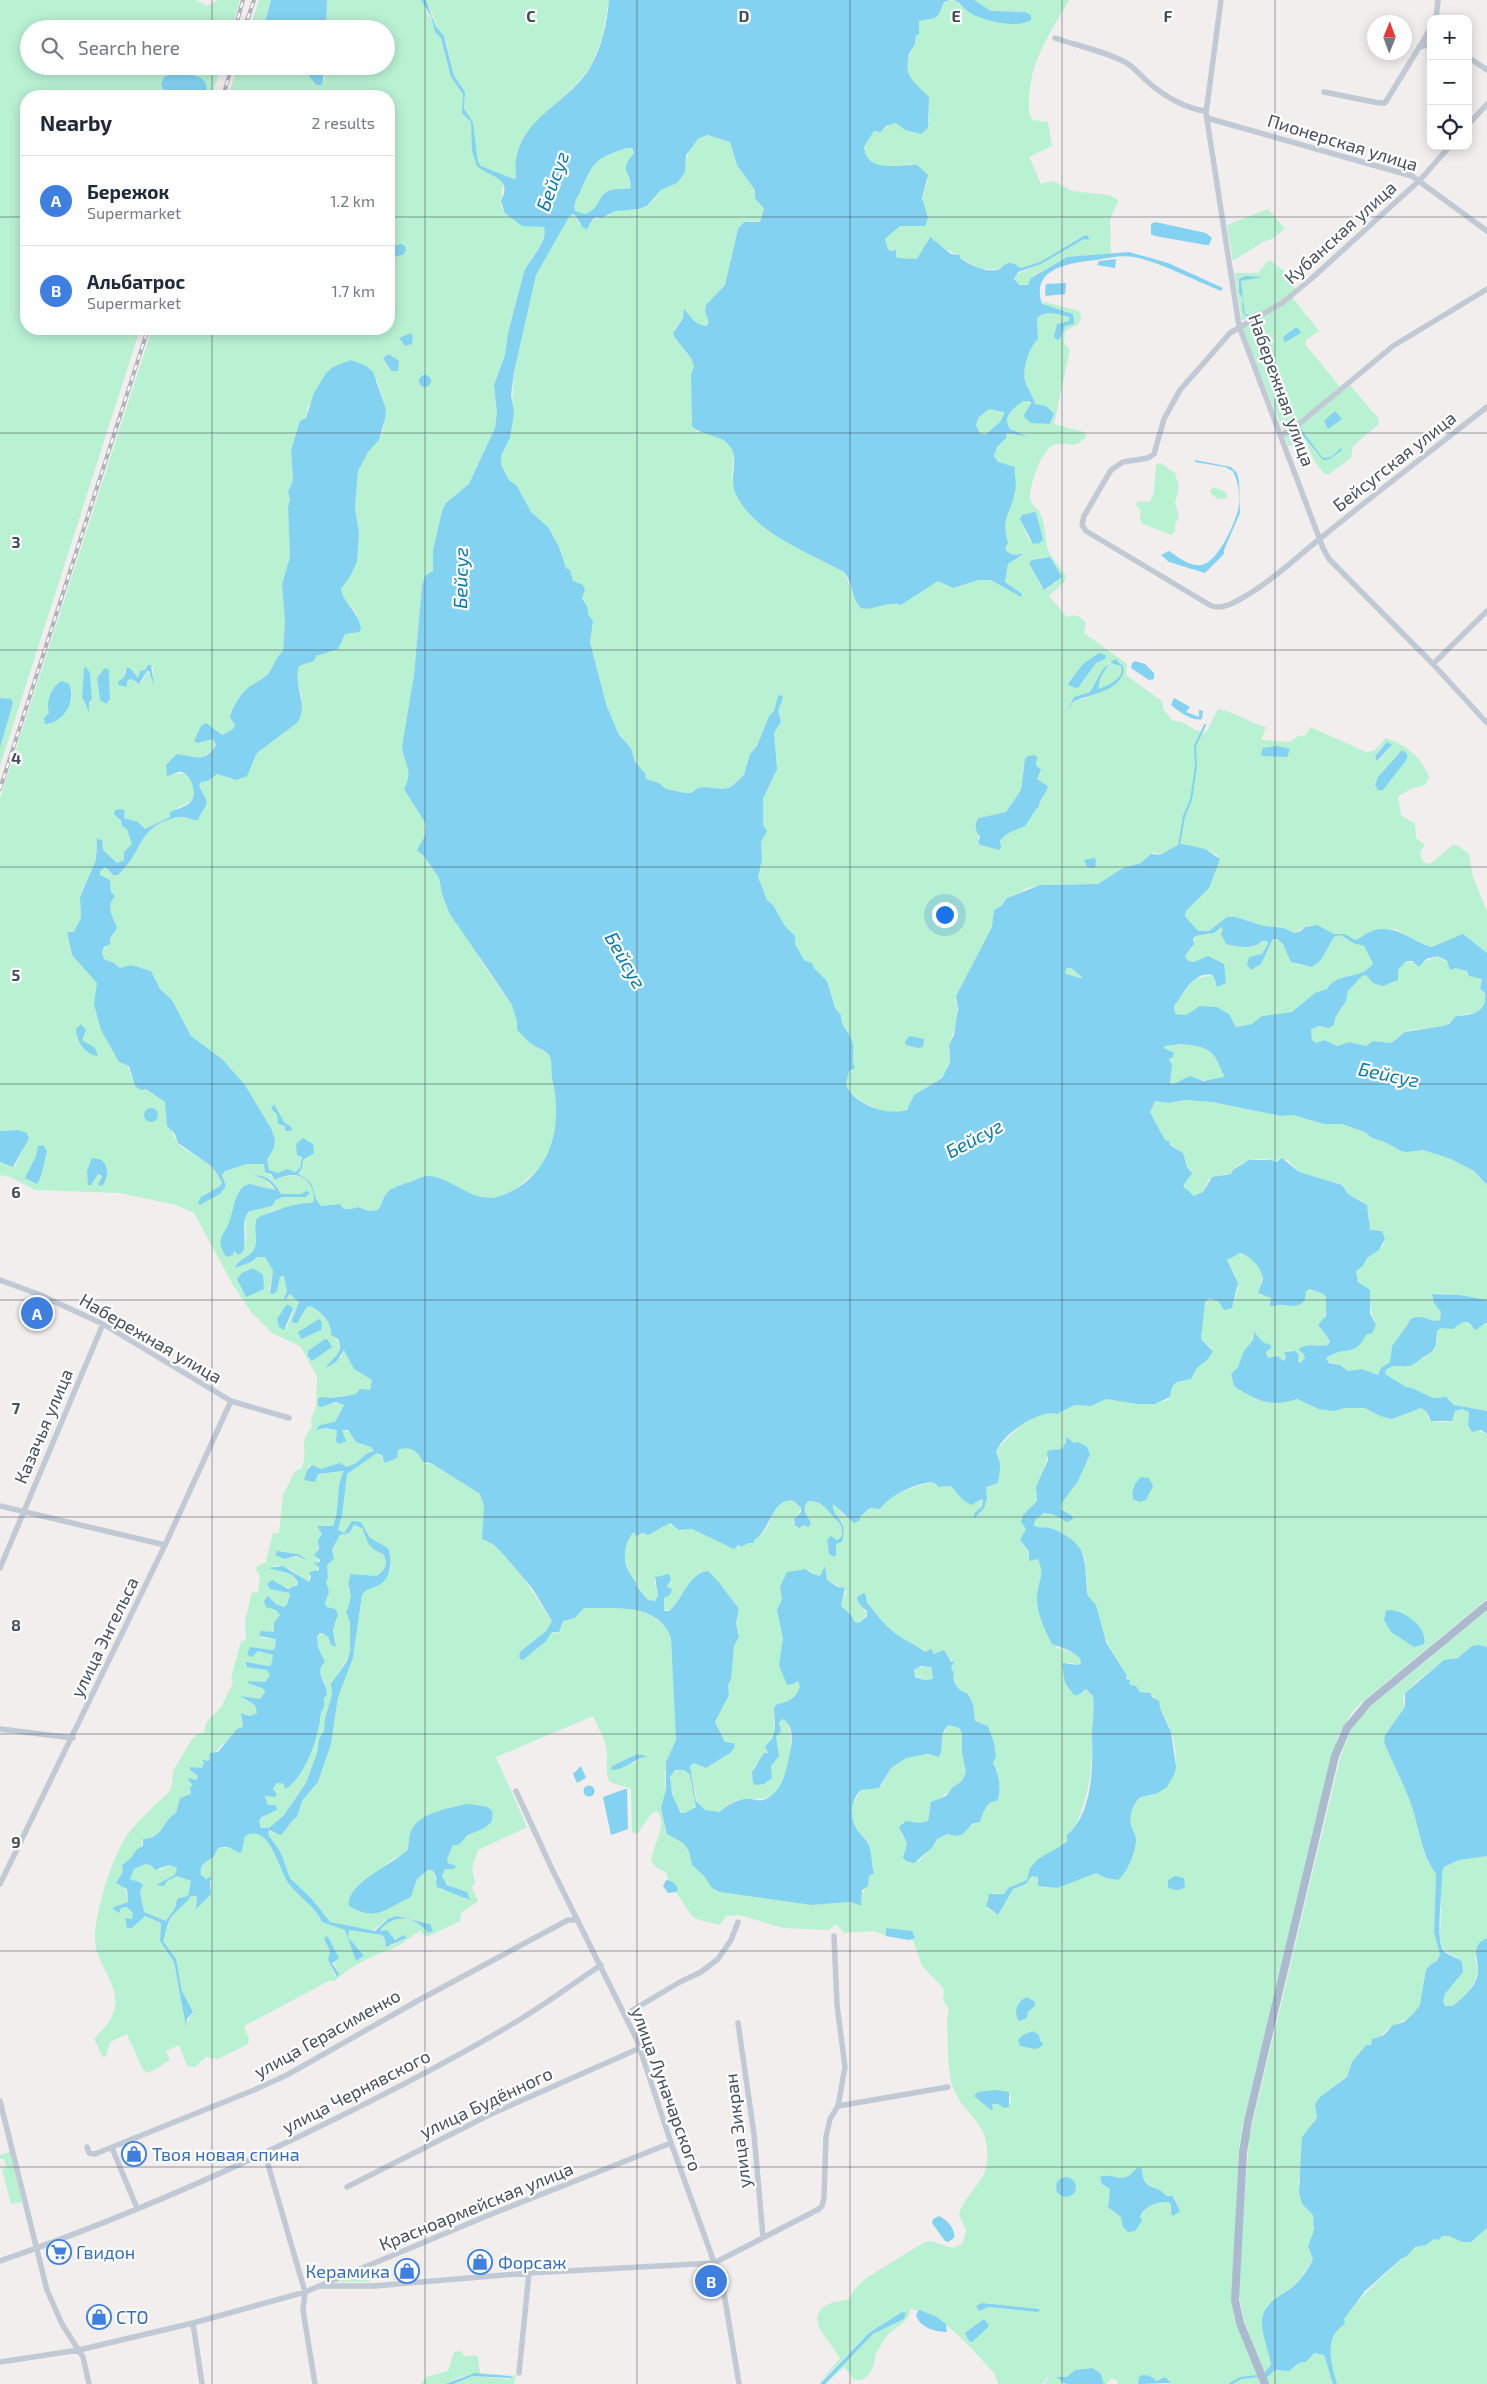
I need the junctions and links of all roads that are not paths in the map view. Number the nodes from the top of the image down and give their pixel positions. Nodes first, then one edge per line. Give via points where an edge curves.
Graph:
1 (1221, 0) edge
2 (1438, 0) edge
3 (1436, 15) edge
4 (1427, 34) edge
5 (1055, 38) dead end
6 (1427, 45) edge
7 (1419, 47) junction
8 (1472, 60) edge
9 (1487, 70) edge
10 (1324, 92) dead end
11 (1487, 104) edge
12 (1207, 115) junction
13 (1472, 121) edge
14 (1446, 150) edge
15 (1420, 180) junction
16 (1487, 231) edge
17 (1487, 289) edge
18 (1239, 326) junction
19 (1487, 407) edge
20 (1281, 436) junction
21 (1320, 539) junction
22 (1487, 611) edge
23 (1433, 664) junction
24 (1487, 723) edge
25 (0, 1280) edge
26 (103, 1324) junction
27 (230, 1401) junction
28 (289, 1418) dead end
29 (0, 1506) edge
30 (23, 1511) junction
31 (165, 1545) junction
32 (0, 1568) edge
33 (1487, 1604) edge
34 (0, 1729) edge
35 (73, 1738) junction
36 (516, 1791) dead end
37 (0, 1884) edge
38 (577, 1920) junction
39 (738, 1922) dead end
40 (834, 1936) dead end
41 (600, 1965) junction
42 (626, 2014) junction
43 (738, 2023) dead end
44 (640, 2048) junction
45 (948, 2086) dead end
46 (0, 2101) edge
47 (838, 2106) junction
48 (670, 2143) junction
49 (87, 2147) dead end
50 (112, 2148) junction
51 (265, 2154) junction
52 (346, 2187) dead end
53 (137, 2208) junction
54 (764, 2237) junction
55 (36, 2248) junction
56 (0, 2261) edge
57 (714, 2263) junction
58 (530, 2274) junction
59 (322, 2286) junction
60 (305, 2292) junction
61 (193, 2323) junction
62 (79, 2350) junction
63 (0, 2362) edge
64 (519, 2374) dead end
65 (90, 2384) edge
66 (202, 2384) edge
67 (315, 2384) edge
68 (739, 2384) edge
69 (1265, 2384) edge

1 - 12 street, Набережная улица
2 - 3 street
4 - 7 street
5 - 12 street, Пионерская улица via 1117,58 1134,67 1156,89
6 - 7 street
7 - 10 street via 1384,103
8 - 9 street
11 - 13 street
12 - 15 street, Пионерская улица
12 - 18 street, Набережная улица
14 - 15 street, Кубанская улица
15 - 16 street, Пионерская улица
15 - 18 street, Кубанская улица via 1300,289 1269,311
17 - 20 street via 1393,346
18 - 20 street, Набережная улица
18 - 21 street, Кубанская улица via 1180,390 1164,419 1154,454 1123,462 1111,470 1082,525 1086,531 1216,608 1232,604 1262,586
19 - 21 street, Бейсугская улица
20 - 21 street, Набережная улица
21 - 23 street, Набережная улица via 1334,564
22 - 23 street
23 - 24 street, Набережная улица
25 - 26 street, Набережная улица
26 - 27 street, Набережная улица
26 - 30 street, Казачья улица
27 - 28 street, Набережная улица
27 - 31 street, улица Энгельса
29 - 30 street
30 - 31 street
30 - 32 street, Казачья улица
31 - 35 street, улица Энгельса
33 - 69 main road via 1363,1708 1347,1728 1335,1756 1245,2137 1235,2300 1240,2323
34 - 35 street
35 - 37 street, улица Энгельса
36 - 38 street, улица Луначарского
38 - 41 street, улица Луначарского
38 - 50 street, улица Герасименко via 568,1920 480,1967 274,2082
39 - 42 street via 718,1959
40 - 47 street via 837,2006 846,2067
41 - 42 street, улица Луначарского
41 - 51 street, улица Чернявского via 532,2012 414,2080
42 - 44 street, улица Луначарского
43 - 54 street, улица Зикран
44 - 48 street, улица Луначарского
44 - 52 street, улица Будённого via 489,2115
45 - 47 street
46 - 55 street
47 - 54 street via 830,2119 826,2137 822,2206
48 - 57 street, улица Луначарского
48 - 59 street, Красноармейская улица
49 - 50 street, улица Герасименко via 92,2155
50 - 53 street
51 - 53 street, улица Чернявского
51 - 60 street
53 - 55 street, улица Чернявского
54 - 57 street
55 - 56 street, улица Чернявского
55 - 62 street via 50,2299
57 - 58 street
57 - 68 street, улица Луначарского via 723,2287
58 - 59 street via 374,2286
58 - 64 street
59 - 60 street, Красноармейская улица
60 - 61 street, Красноармейская улица
60 - 67 street via 303,2310
61 - 62 street, Красноармейская улица
61 - 66 street
62 - 63 street, Красноармейская улица
62 - 65 street

